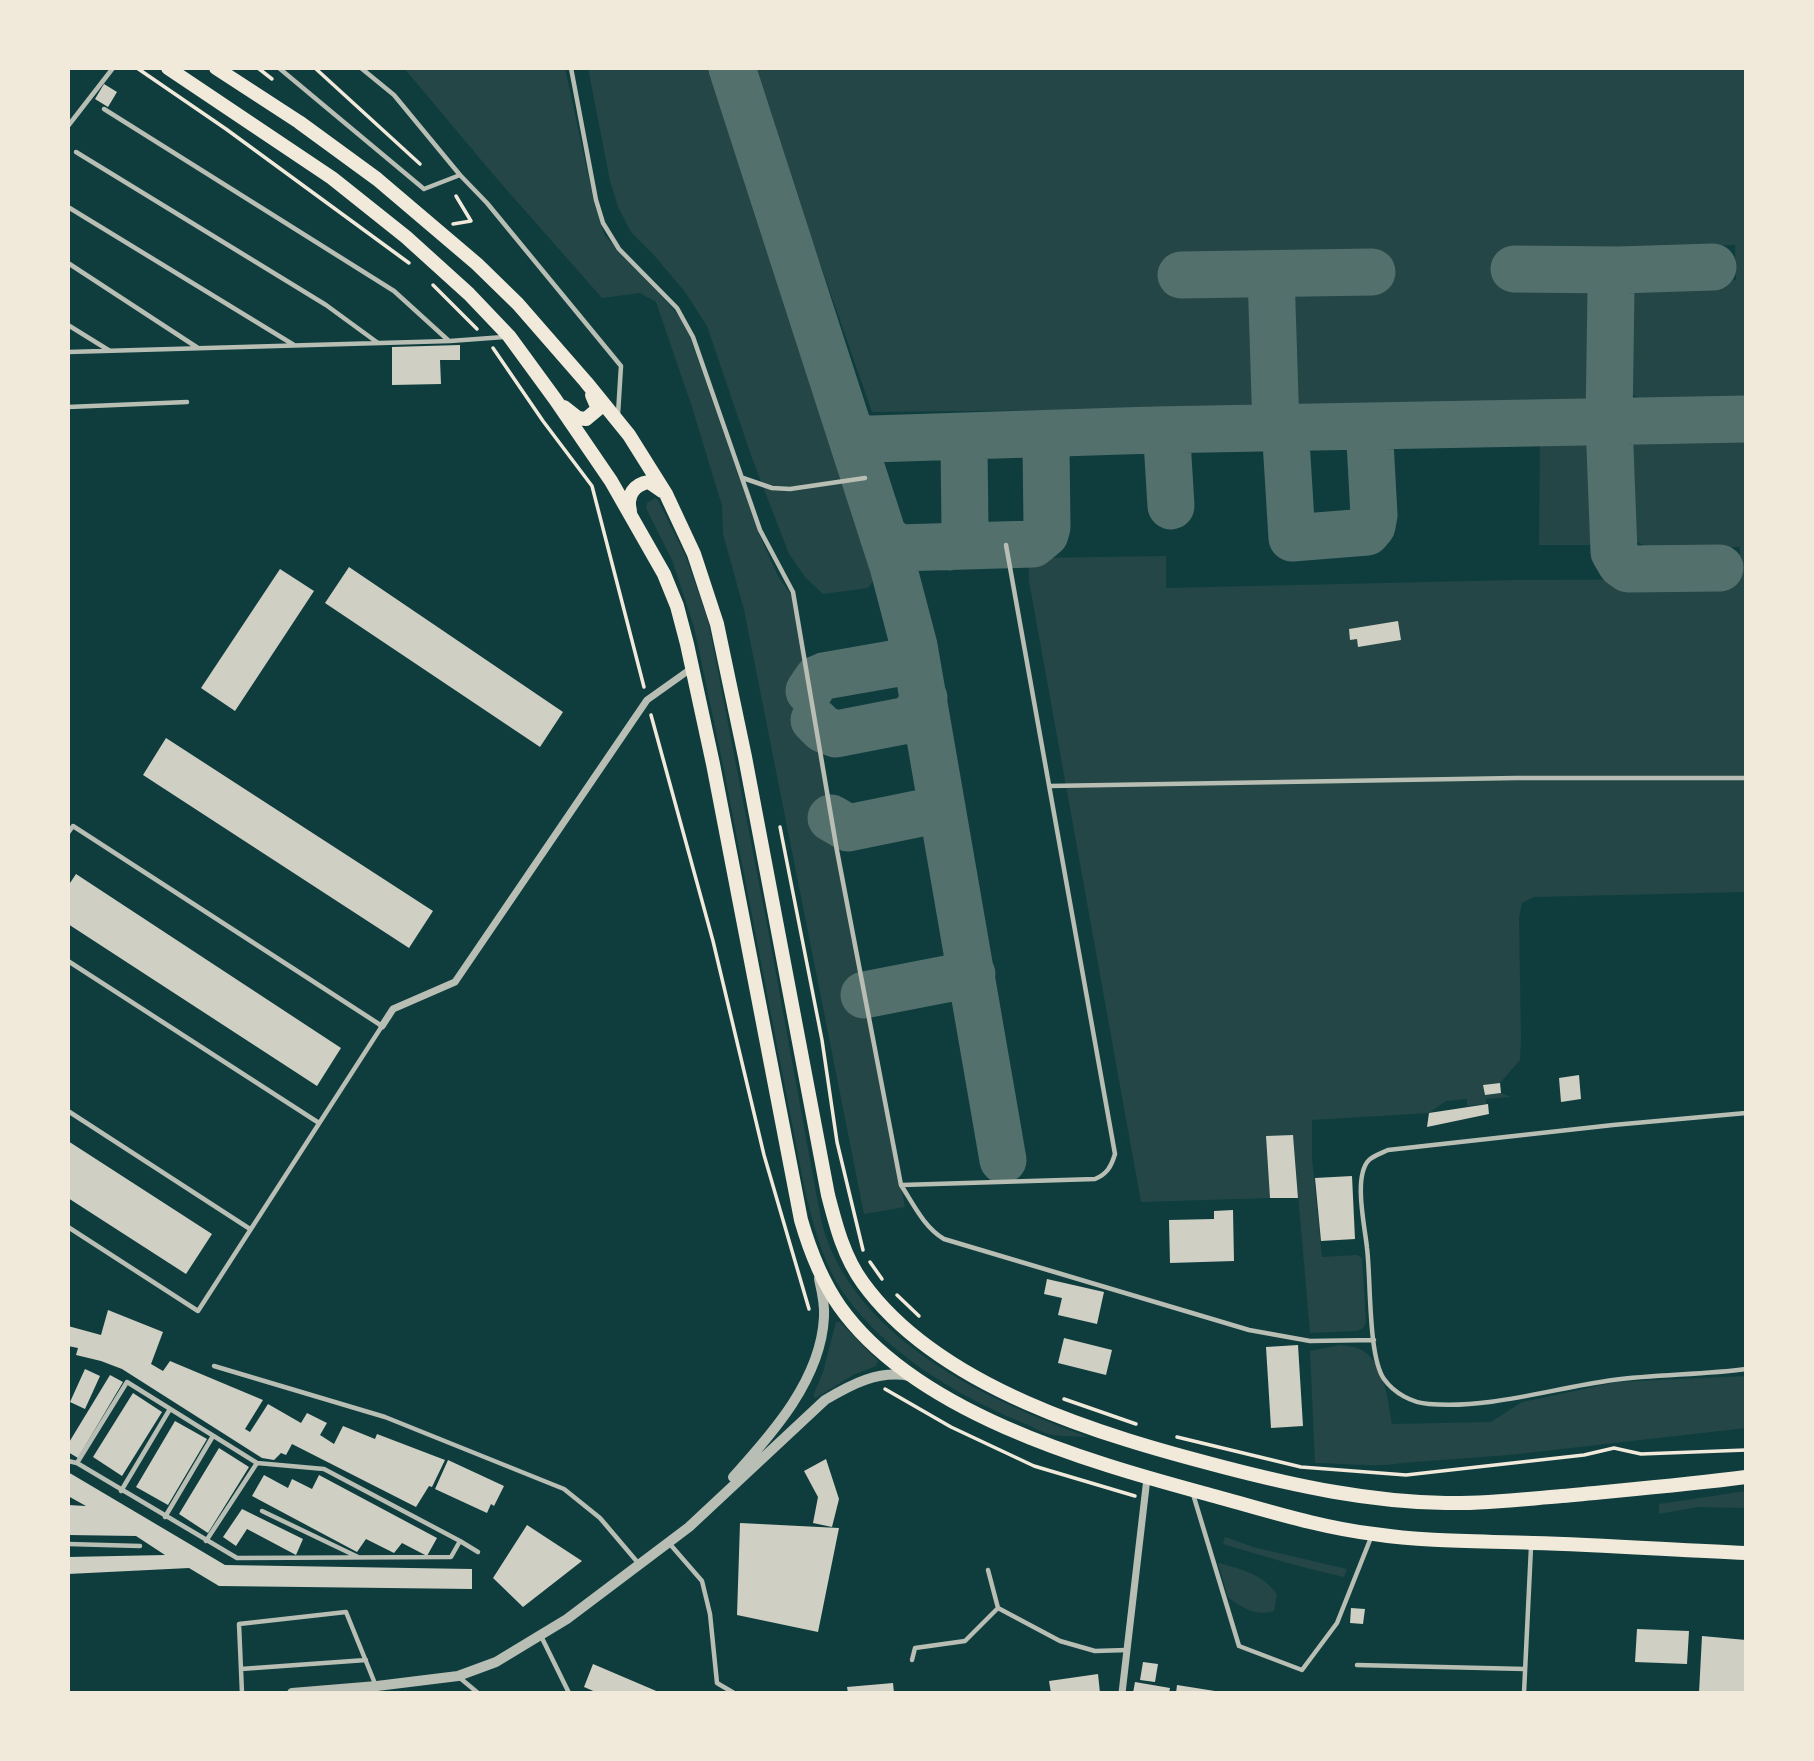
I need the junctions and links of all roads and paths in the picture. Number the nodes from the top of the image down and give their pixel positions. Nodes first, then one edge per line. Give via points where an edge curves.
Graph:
1 (113, 68) edge
2 (138, 68) edge
3 (168, 68) edge
4 (216, 68) edge
5 (279, 68) edge
6 (315, 68) edge
7 (361, 68) edge
8 (571, 68) edge
9 (104, 109) dead end
10 (68, 126) edge
11 (76, 152) dead end
12 (421, 164) dead end
13 (460, 175) junction
14 (68, 207) edge
15 (68, 263) edge
16 (416, 268) dead end
17 (425, 277) dead end
18 (68, 325) edge
19 (509, 336) junction
20 (486, 338) junction
21 (450, 341) junction
22 (379, 343) junction
23 (294, 346) junction
24 (199, 348) junction
25 (111, 351) junction
26 (68, 352) edge
27 (574, 369) junction
28 (555, 399) junction
29 (187, 402) dead end
30 (68, 407) edge
31 (618, 422) junction
32 (742, 478) junction
33 (864, 478) dead end
34 (666, 494) junction
35 (634, 520) junction
36 (1006, 545) dead end
37 (692, 668) junction
38 (647, 701) junction
39 (1746, 778) edge
40 (1049, 786) junction
41 (68, 833) edge
42 (68, 961) edge
43 (382, 1026) junction
44 (68, 1111) edge
45 (1746, 1113) edge
46 (319, 1123) junction
47 (901, 1185) junction
48 (68, 1227) edge
49 (250, 1229) junction
50 (816, 1266) junction
51 (811, 1318) dead end
52 (1374, 1340) junction
53 (215, 1366) dead end
54 (1746, 1369) edge
55 (913, 1376) junction
56 (885, 1389) dead end
57 (170, 1409) junction
58 (213, 1436) junction
59 (1746, 1450) edge
60 (1641, 1454) dead end
61 (68, 1461) edge
62 (257, 1463) junction
63 (77, 1464) junction
64 (1147, 1477) junction
65 (1746, 1477) edge
66 (1192, 1490) junction
67 (121, 1491) junction
68 (1143, 1498) junction
69 (262, 1511) dead end
70 (165, 1517) junction
71 (689, 1527) junction
72 (1373, 1534) junction
73 (206, 1541) junction
74 (460, 1541) junction
75 (669, 1542) junction
76 (1531, 1543) junction
77 (68, 1544) edge
78 (140, 1546) dead end
79 (478, 1552) dead end
80 (1746, 1553) edge
81 (362, 1559) junction
82 (640, 1564) junction
83 (988, 1570) dead end
84 (998, 1608) junction
85 (541, 1635) junction
86 (1127, 1650) junction
87 (366, 1660) junction
88 (912, 1660) dead end
89 (1357, 1665) dead end
90 (241, 1669) junction
91 (1525, 1670) junction
92 (458, 1676) junction
93 (377, 1686) junction
94 (345, 1691) edge
95 (242, 1693) edge
96 (292, 1693) edge
97 (478, 1693) edge
98 (569, 1693) edge
99 (734, 1693) edge
100 (1122, 1693) edge
101 (1524, 1693) edge

1 - 10 lane
2 - 16 path
3 - 19 main road via 367,205 437,264
4 - 27 main road via 299,122 434,226 518,304
5 - 13 lane via 424,189
6 - 12 path
7 - 13 lane via 394,95
8 - 32 lane via 603,223 619,249 677,308 693,337
9 - 21 lane via 394,292
11 - 22 lane via 326,305
13 - 31 lane via 621,366
14 - 23 lane
15 - 24 lane
17 - 20 path
18 - 25 lane
19 - 20 lane
19 - 28 main road
20 - 21 lane
20 - 38 path via 592,486
21 - 22 lane
22 - 23 lane
23 - 24 lane
24 - 25 lane
25 - 26 lane
27 - 28 main road via 598,409 582,419
27 - 31 main road
28 - 35 main road
29 - 30 lane
31 - 34 main road
32 - 33 lane via 790,489
32 - 47 lane via 760,530 793,592 836,851
34 - 35 main road via 654,484 639,485 628,501
34 - 65 main road via 694,554 717,624 837,1230 863,1283 888,1312 956,1365 1052,1414 1173,1454 1332,1492 1399,1501 1488,1502
35 - 37 main road via 677,606
36 - 40 lane
37 - 38 street
37 - 50 main road via 793,1182
38 - 43 street via 455,982 393,1009
38 - 51 path via 713,941 764,1156
39 - 40 lane
40 - 47 lane via 1115,1154 1111,1166 1095,1179
41 - 43 lane via 73,826
42 - 46 lane
43 - 46 lane
44 - 49 lane
45 - 52 lane via 1388,1150 1369,1160 1362,1173 1361,1192
46 - 49 lane
47 - 52 lane via 932,1232 944,1239 1249,1329 1310,1341
48 - 49 lane via 198,1311
50 - 55 main road via 848,1316
50 - 71 street via 823,1328 801,1389 770,1433
52 - 54 lane via 1375,1357 1385,1380 1398,1393 1426,1404 1492,1401 1614,1380
53 - 82 lane via 384,1417 564,1489 600,1518
55 - 64 main road via 1002,1426
55 - 71 street via 877,1375 825,1400
56 - 68 path via 1034,1466
57 - 58 lane
57 - 63 lane via 127,1382
57 - 67 lane
58 - 62 lane
58 - 70 lane
59 - 60 path
61 - 63 lane
62 - 73 lane
62 - 74 lane via 324,1469
63 - 67 lane
64 - 66 main road
64 - 68 street
66 - 72 main road via 1321,1525
66 - 72 lane via 1239,1646 1302,1670 1337,1623
67 - 70 lane
68 - 86 street
69 - 81 lane
70 - 73 lane
71 - 75 street
72 - 76 main road via 1451,1542
73 - 81 lane via 237,1558
74 - 79 lane
74 - 81 lane via 451,1556
75 - 82 street
75 - 99 lane via 702,1581 716,1684
76 - 80 main road
76 - 91 lane
77 - 78 lane
82 - 85 street
83 - 84 lane
84 - 86 lane via 1060,1641 1095,1651
84 - 88 lane via 965,1641 915,1648
85 - 92 street via 496,1662
85 - 98 lane
86 - 100 street
87 - 90 lane
87 - 90 lane via 346,1612 239,1623
87 - 93 lane
89 - 91 lane
90 - 95 lane
91 - 101 lane
92 - 93 street
92 - 97 lane
93 - 94 street
94 - 96 street

